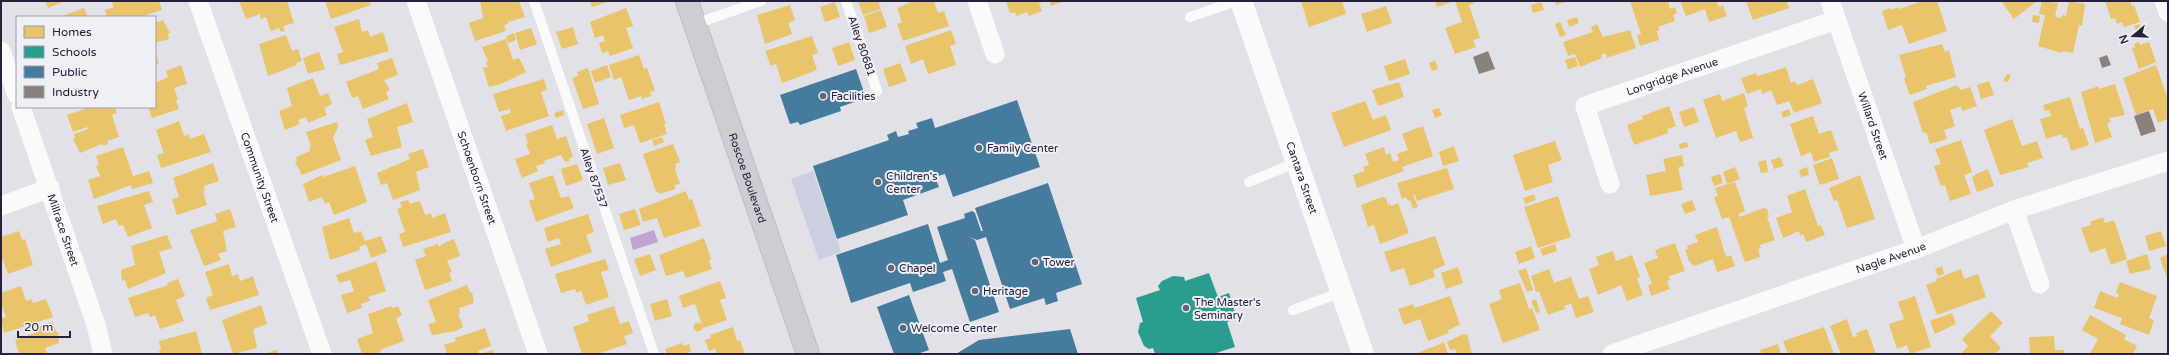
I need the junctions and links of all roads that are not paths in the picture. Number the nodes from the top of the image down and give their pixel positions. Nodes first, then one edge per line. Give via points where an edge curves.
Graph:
1 (198, 1) edge
2 (416, 1) edge
3 (534, 1) edge
4 (687, 1) edge
5 (761, 1) edge
6 (846, 1) edge
7 (977, 1) edge
8 (1237, 1) edge
9 (1241, 1) edge
10 (1830, 1) edge
11 (2164, 1) edge
12 (2168, 12) edge
13 (1190, 17) dead end
14 (1836, 20) junction
15 (695, 24) junction
16 (1, 51) edge
17 (995, 54) dead end
18 (877, 91) dead end
19 (16, 92) edge
20 (21, 108) edge
21 (2168, 161) edge
22 (1297, 162) junction
23 (1249, 182) dead end
24 (1610, 184) dead end
25 (50, 188) junction
26 (1, 206) edge
27 (2014, 210) junction
28 (1916, 250) junction
29 (2040, 284) dead end
30 (1342, 292) junction
31 (1293, 310) dead end
32 (103, 354) edge
33 (322, 354) edge
34 (538, 354) edge
35 (654, 354) edge
36 (808, 354) edge
37 (1363, 354) edge
38 (1612, 354) edge

1 - 33 street, Community Street
2 - 34 street, Schoenborn Street
3 - 35 lane, Alley 87537
4 - 15 main road, Roscoe Boulevard
5 - 15 lane
6 - 18 lane, Alley 80681
7 - 17 street
8 - 13 lane
9 - 22 street, Cantara Street
10 - 14 street, Willard Street
11 - 12 street
14 - 24 street, Longridge Avenue via 1585,106
14 - 28 street, Willard Street
15 - 36 main road, Roscoe Boulevard
16 - 19 street
20 - 25 street, Millrace Street
21 - 27 street, Nagle Avenue
22 - 23 lane
22 - 30 street, Cantara Street
25 - 26 street
25 - 32 street, Millrace Street via 96,324
27 - 28 street, Nagle Avenue
27 - 29 street
28 - 38 street, Nagle Avenue
30 - 31 lane
30 - 37 street, Cantara Street

